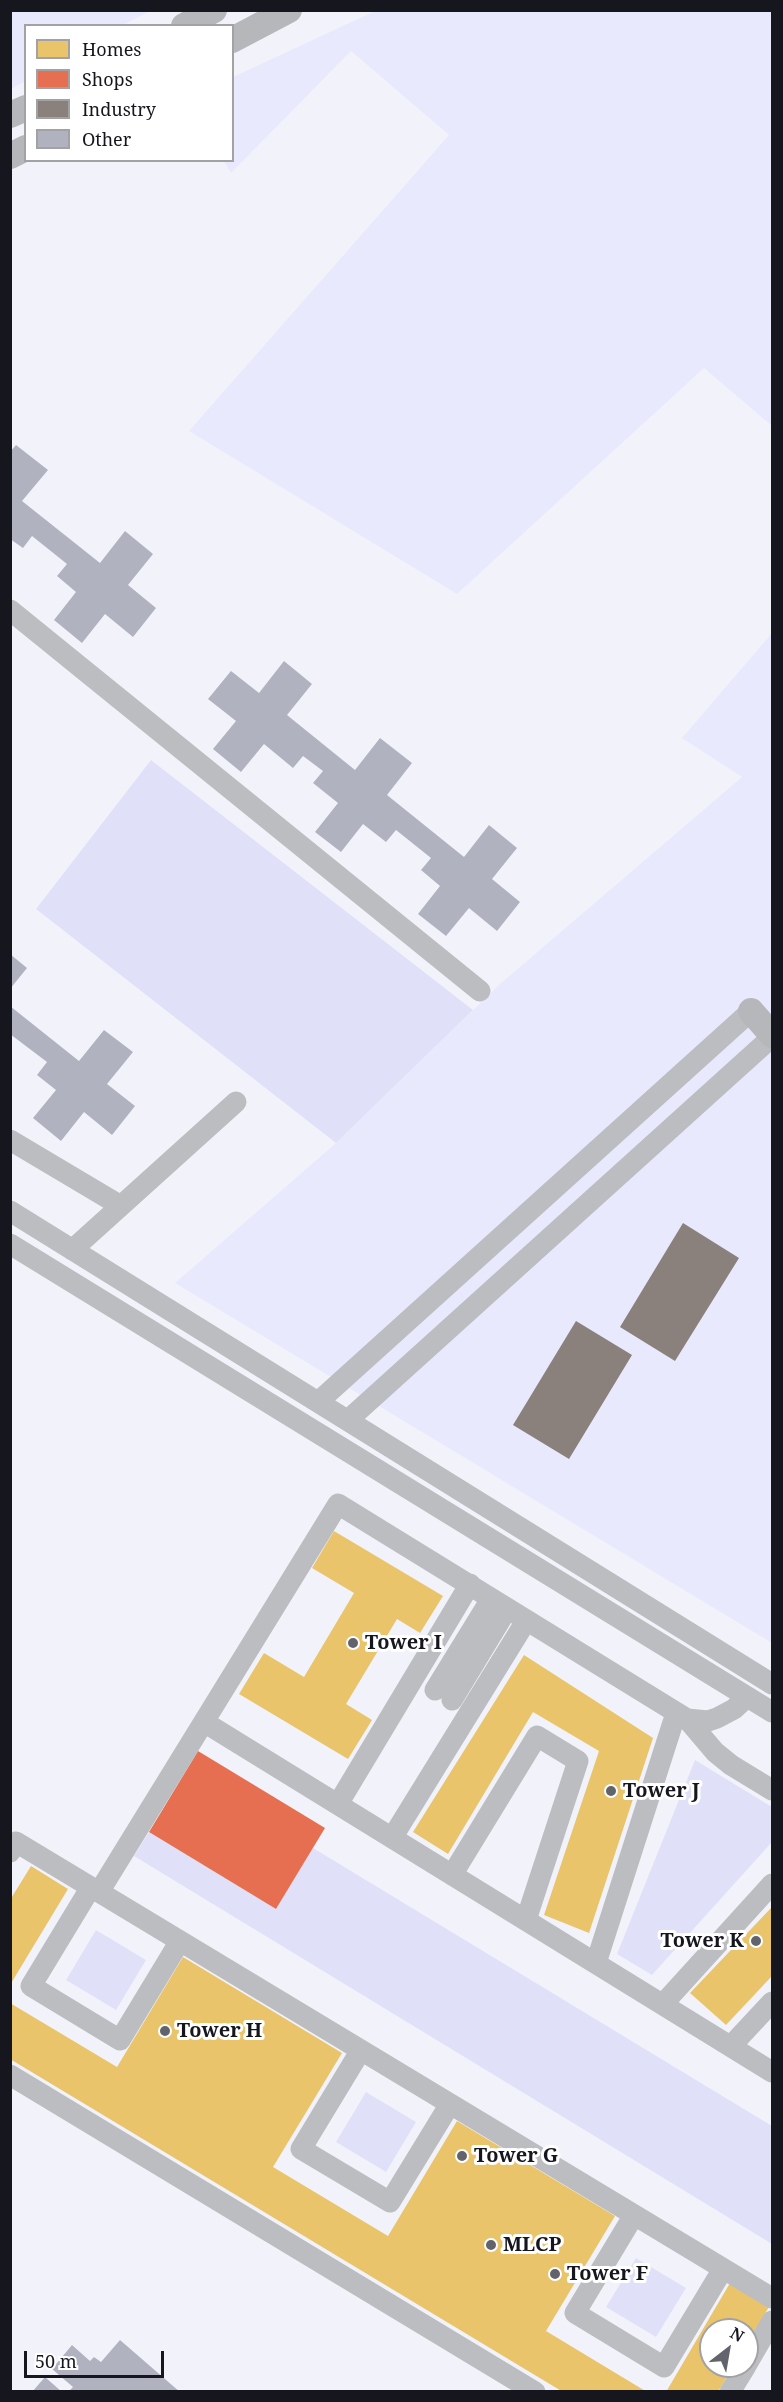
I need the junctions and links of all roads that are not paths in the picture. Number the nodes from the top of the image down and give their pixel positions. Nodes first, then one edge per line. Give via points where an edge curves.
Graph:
1 (214, 10) edge
2 (290, 10) edge
3 (188, 24) edge
4 (234, 39) edge
5 (24, 109) edge
6 (10, 115) edge
7 (24, 149) edge
8 (10, 156) edge
9 (10, 610) edge
10 (480, 991) dead end
11 (751, 1011) joint
12 (772, 1036) edge
13 (236, 1102) dead end
14 (10, 1140) edge
15 (121, 1206) junction
16 (10, 1211) edge
17 (10, 1244) edge
18 (72, 1250) junction
19 (318, 1402) junction
20 (348, 1420) junction
21 (470, 1584) junction
22 (499, 1604) junction
23 (526, 1621) junction
24 (772, 1684) edge
25 (444, 1695) dead end
26 (747, 1697) junction
27 (772, 1712) edge
28 (682, 1716) junction
29 (204, 1722) junction
30 (772, 1790) edge
31 (338, 1804) junction
32 (392, 1838) junction
33 (10, 1852) edge
34 (452, 1875) junction
35 (772, 1884) edge
36 (95, 1889) junction
37 (526, 1920) junction
38 (180, 1941) junction
39 (596, 1963) junction
40 (772, 2002) edge
41 (663, 2004) junction
42 (731, 2046) junction
43 (361, 2050) junction
44 (772, 2072) edge
45 (10, 2075) edge
46 (450, 2104) junction
47 (634, 2215) junction
48 (723, 2269) junction
49 (772, 2298) edge
50 (772, 2321) edge
51 (759, 2343) edge
52 (738, 2378) edge
53 (535, 2391) edge
54 (730, 2391) edge

1 - 3 main road
2 - 4 main road
5 - 6 main road
7 - 8 main road
9 - 10 street
11 - 12 main road
11 - 19 street
12 - 20 street
13 - 15 street
14 - 15 street
15 - 18 street
16 - 18 street
17 - 26 street
18 - 19 street
19 - 20 street
20 - 24 street
21 - 22 street
21 - 29 street via 338,1504
21 - 31 street
22 - 23 street
22 - 25 street
23 - 28 street
23 - 32 street
26 - 27 street
26 - 28 street via 734,1710 708,1721
28 - 30 street via 731,1766
28 - 39 street
29 - 31 street
29 - 36 street
31 - 32 street
32 - 34 street
33 - 36 street via 16,1842
34 - 37 street
34 - 37 street via 537,1736 578,1761
35 - 41 street
36 - 38 street
36 - 38 street via 31,1986 120,2040
37 - 39 street
38 - 43 street
39 - 41 street
40 - 42 street
41 - 42 street
42 - 44 street
43 - 46 street
43 - 46 street via 301,2149 390,2202
45 - 53 street
46 - 47 street
47 - 48 street
47 - 48 street via 575,2313 664,2367
48 - 49 street
50 - 51 street
52 - 54 street

